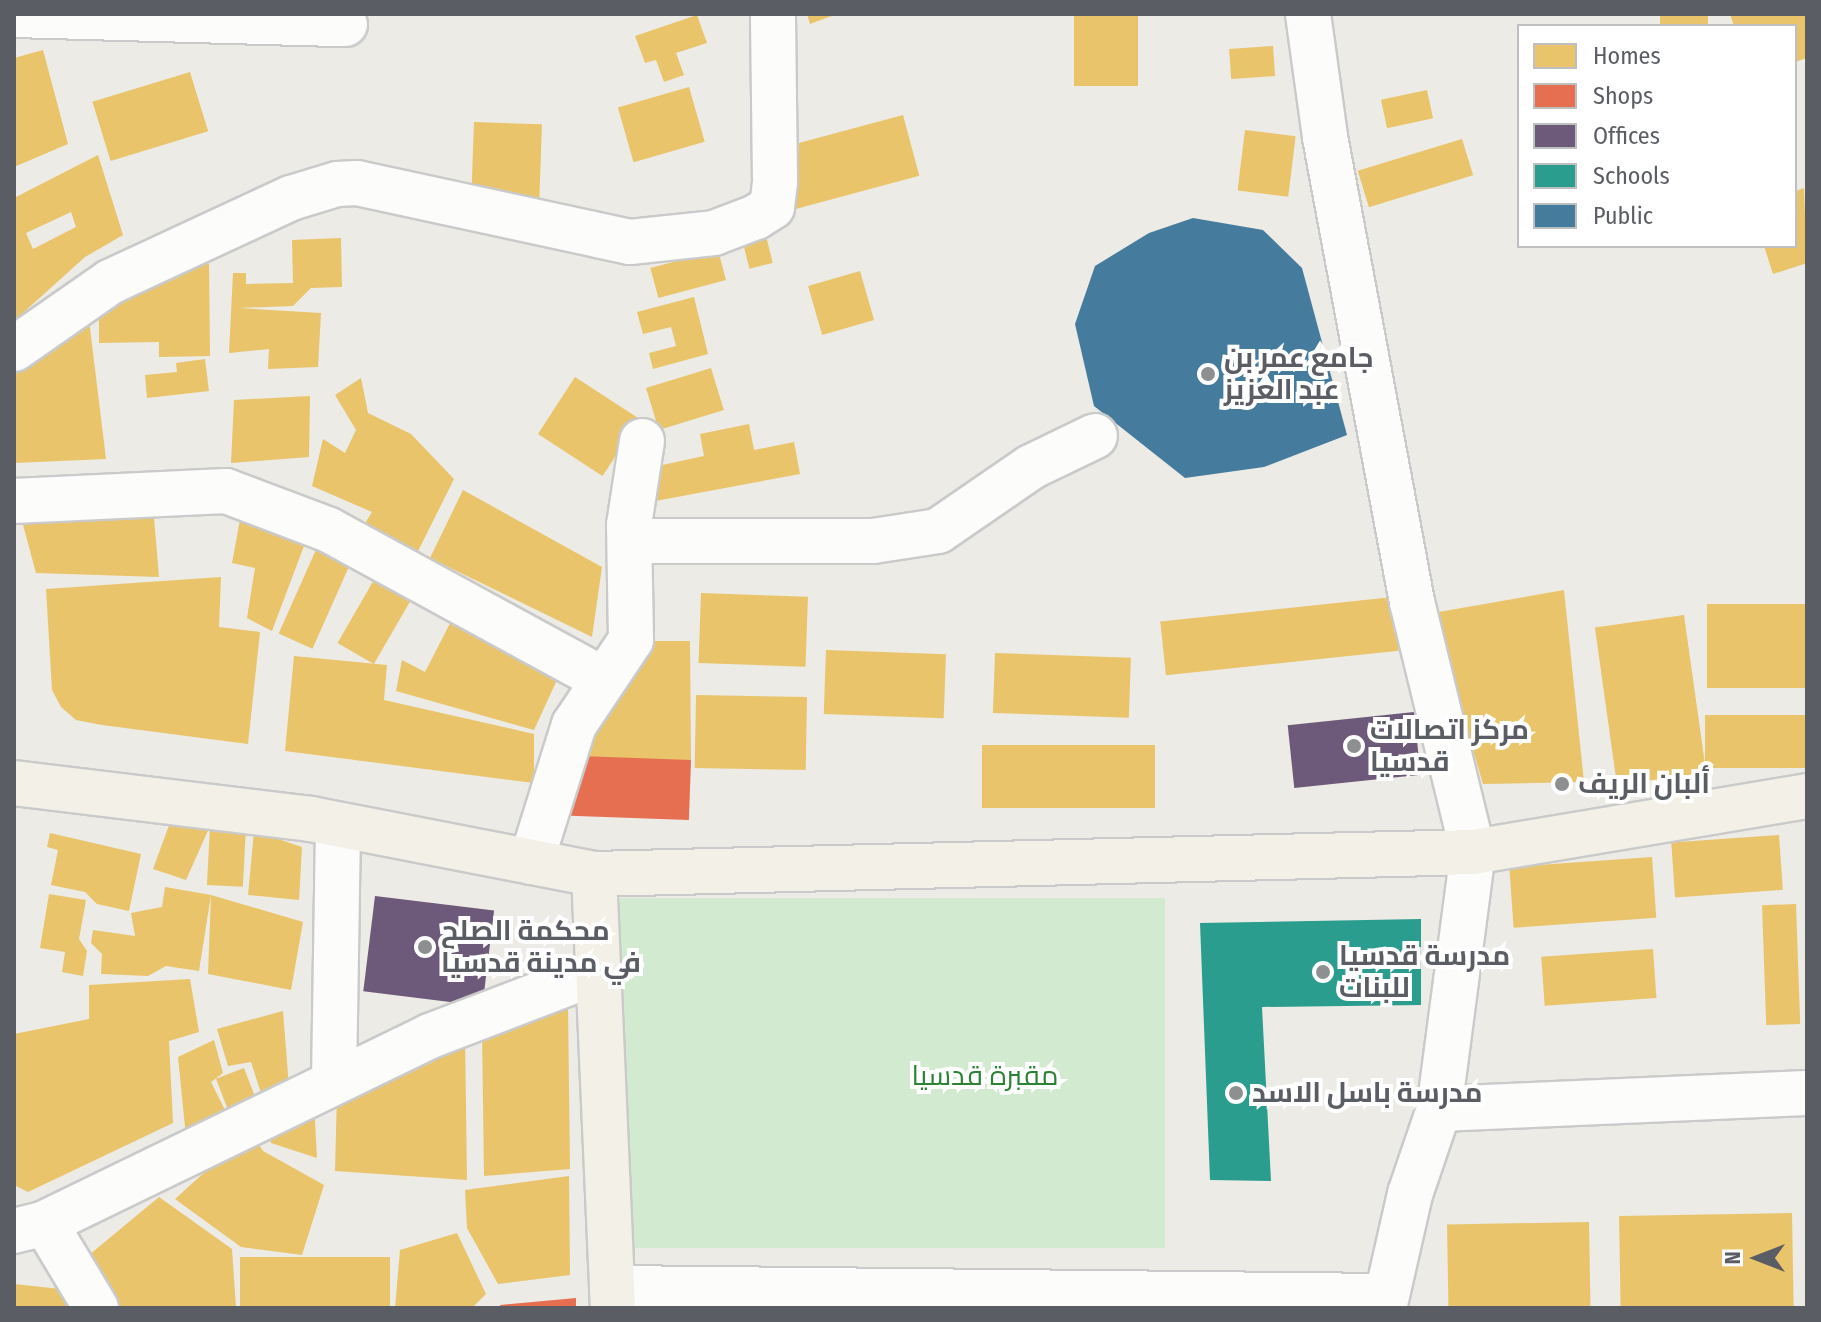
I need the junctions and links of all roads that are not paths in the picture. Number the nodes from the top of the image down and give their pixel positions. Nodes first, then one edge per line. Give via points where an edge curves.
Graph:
1 (773, 14) edge
2 (1308, 14) edge
3 (14, 15) edge
4 (345, 24) dead end
5 (14, 349) edge
6 (1095, 436) dead end
7 (642, 441) dead end
8 (14, 501) edge
9 (632, 541) junction
10 (602, 679) junction
11 (14, 783) edge
12 (1807, 796) edge
13 (338, 825) junction
14 (1473, 852) junction
15 (531, 862) junction
16 (594, 874) junction
17 (598, 972) junction
18 (334, 1081) junction
19 (1807, 1093) edge
20 (1439, 1109) junction
21 (30, 1227) edge
22 (612, 1298) edge
23 (907, 1300) edge
24 (1384, 1302) edge
25 (96, 1308) edge

1 - 5 street via 775,181 772,207 756,217 714,233 630,242 357,183 337,184 291,198 110,282
2 - 14 street via 1325,137 1412,602
3 - 4 street
6 - 9 street via 1031,467 938,531 873,541
7 - 9 street via 633,485
8 - 10 street via 226,491 329,530
9 - 10 street via 631,640
10 - 15 street via 574,725
11 - 13 main road
12 - 14 main road
13 - 15 main road
13 - 18 street
14 - 16 main road
14 - 20 street
15 - 16 main road
16 - 17 main road
17 - 18 street via 430,1036
17 - 22 main road
18 - 21 street
19 - 20 street
20 - 24 street via 1410,1194
21 - 25 street
22 - 23 street
23 - 24 street

